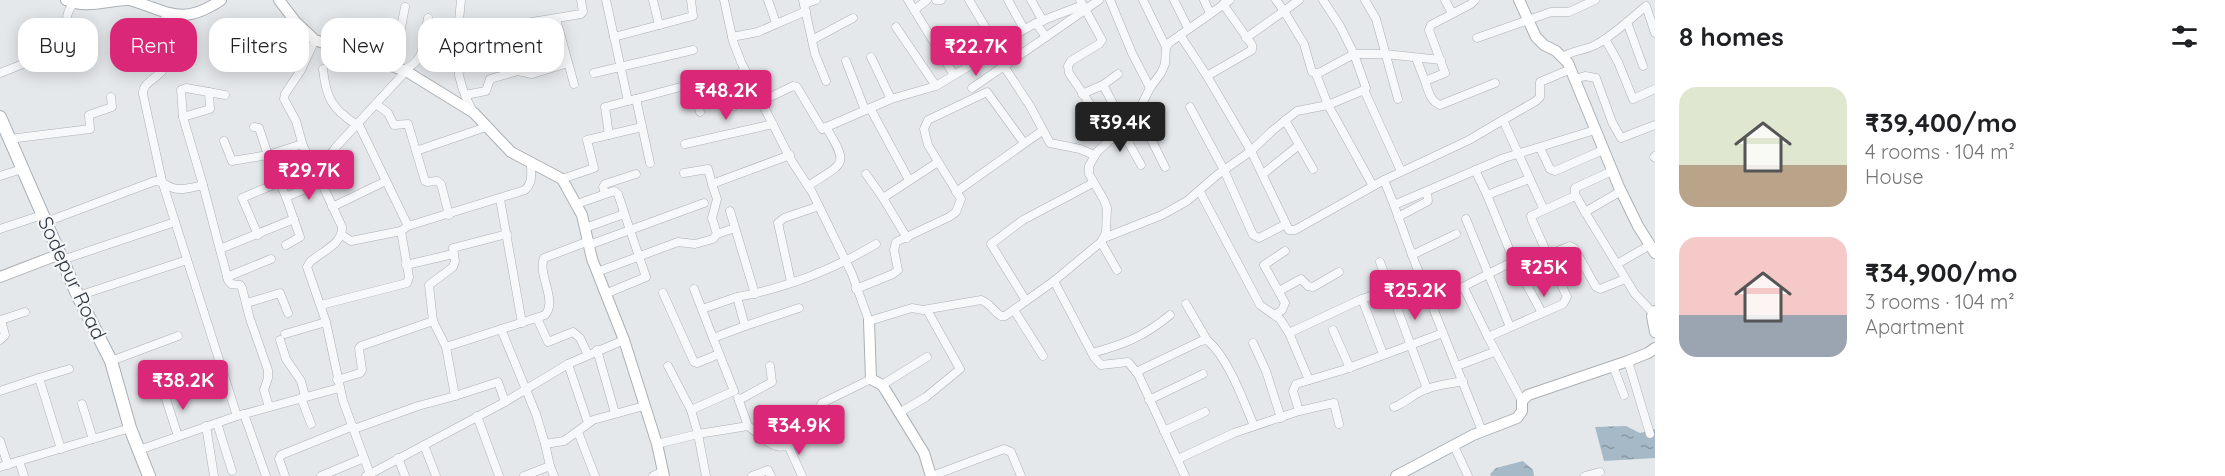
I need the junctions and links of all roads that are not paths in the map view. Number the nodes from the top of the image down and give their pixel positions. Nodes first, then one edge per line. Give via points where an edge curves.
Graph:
1 (125, 0) edge
2 (220, 0) edge
3 (279, 0) edge
4 (461, 0) edge
5 (581, 0) edge
6 (606, 0) edge
7 (653, 0) edge
8 (691, 0) edge
9 (724, 0) edge
10 (768, 0) edge
11 (816, 0) edge
12 (908, 0) edge
13 (927, 0) edge
14 (936, 0) edge
15 (941, 0) edge
16 (969, 0) edge
17 (1008, 0) edge
18 (1031, 0) edge
19 (1099, 0) edge
20 (1110, 0) edge
21 (1143, 0) edge
22 (1174, 0) edge
23 (1204, 0) edge
24 (1276, 0) edge
25 (1299, 0) edge
26 (1323, 0) edge
27 (1365, 0) edge
28 (1445, 0) edge
29 (1475, 0) edge
30 (1519, 0) edge
31 (1595, 0) edge
32 (69, 2) edge
33 (1226, 2) edge
34 (209, 4) edge
35 (804, 5) edge
36 (1083, 5) edge
37 (405, 7) dead end
38 (914, 9) junction
39 (1284, 11) junction
40 (165, 13) junction
41 (1210, 13) junction
42 (1452, 13) junction
43 (403, 18) edge
44 (560, 18) edge
45 (853, 18) dead end
46 (1528, 21) junction
47 (1040, 22) junction
48 (1627, 22) junction
49 (776, 23) junction
50 (659, 25) junction
51 (896, 27) dead end
52 (1188, 28) junction
53 (1024, 29) junction
54 (1655, 33) edge
55 (1180, 35) junction
56 (614, 37) junction
57 (732, 37) junction
58 (1046, 38) junction
59 (1246, 38) junction
60 (1477, 38) dead end
61 (1605, 39) junction
62 (315, 40) junction
63 (812, 40) junction
64 (321, 42) edge
65 (994, 47) junction
66 (1166, 47) junction
67 (564, 48) edge
68 (693, 50) dead end
69 (1354, 54) junction
70 (1385, 54) junction
71 (871, 57) dead end
72 (1416, 58) junction
73 (1563, 58) junction
74 (418, 60) edge
75 (1441, 60) junction
76 (846, 61) dead end
77 (568, 63) junction
78 (1004, 66) junction
79 (1643, 66) dead end
80 (620, 67) junction
81 (406, 70) edge
82 (745, 70) junction
83 (322, 72) edge
84 (403, 72) edge
85 (406, 72) edge
86 (0, 73) edge
87 (594, 73) dead end
88 (1118, 74) dead end
89 (1316, 74) junction
90 (1573, 74) junction
91 (954, 75) junction
92 (1207, 76) junction
93 (826, 81) dead end
94 (1425, 81) junction
95 (1495, 83) dead end
96 (574, 84) dead end
97 (1103, 85) junction
98 (936, 86) junction
99 (972, 88) dead end
100 (1150, 88) junction
101 (1655, 89) edge
102 (1364, 90) junction
103 (209, 92) junction
104 (1082, 94) junction
105 (225, 95) dead end
106 (465, 95) junction
107 (111, 97) dead end
108 (891, 99) junction
109 (1398, 99) dead end
110 (632, 100) junction
111 (762, 101) junction
112 (376, 104) junction
113 (1328, 105) junction
114 (734, 106) dead end
115 (1190, 107) dead end
116 (868, 109) junction
117 (700, 112) dead end
118 (1138, 112) junction
119 (474, 113) junction
120 (0, 117) edge
121 (183, 117) junction
122 (1285, 120) junction
123 (1503, 120) junction
124 (357, 124) junction
125 (773, 124) junction
126 (1655, 125) edge
127 (254, 127) dead end
128 (486, 127) junction
129 (642, 127) junction
130 (826, 127) junction
131 (1123, 127) junction
132 (1042, 130) junction
133 (1595, 130) junction
134 (609, 135) junction
135 (1112, 137) junction
136 (9, 139) junction
137 (224, 141) dead end
138 (1024, 143) junction
139 (685, 144) dead end
140 (1299, 145) junction
141 (303, 146) junction
142 (1540, 148) junction
143 (1603, 150) junction
144 (416, 151) junction
145 (1251, 151) junction
146 (1518, 153) junction
147 (268, 155) junction
148 (790, 155) junction
149 (1094, 155) junction
150 (938, 162) junction
151 (650, 163) dead end
152 (531, 164) junction
153 (1141, 165) dead end
154 (1165, 167) dead end
155 (22, 169) junction
156 (1313, 169) dead end
157 (1224, 170) junction
158 (1475, 170) junction
159 (1401, 171) junction
160 (1612, 171) junction
161 (317, 173) junction
162 (684, 173) dead end
163 (636, 174) dead end
164 (866, 174) dead end
165 (1263, 174) junction
166 (0, 176) edge
167 (562, 179) junction
168 (1529, 179) junction
169 (909, 180) junction
170 (1384, 180) junction
171 (162, 181) junction
172 (386, 181) junction
173 (280, 182) junction
174 (321, 182) junction
175 (1093, 183) junction
176 (711, 184) junction
177 (203, 185) junction
178 (808, 186) junction
179 (1373, 186) junction
180 (1621, 191) junction
181 (956, 192) junction
182 (1200, 192) junction
183 (1427, 192) junction
184 (605, 193) junction
185 (1487, 195) junction
186 (1575, 196) junction
187 (286, 197) junction
188 (883, 198) junction
189 (500, 199) junction
190 (577, 204) junction
191 (704, 204) dead end
192 (1394, 205) junction
193 (819, 206) junction
194 (332, 207) junction
195 (1544, 210) junction
196 (730, 211) dead end
197 (1585, 212) junction
198 (624, 214) junction
199 (449, 215) junction
200 (1398, 217) junction
201 (44, 218) junction
202 (294, 219) junction
203 (1466, 219) dead end
204 (175, 222) junction
205 (1286, 224) junction
206 (585, 228) junction
207 (735, 228) junction
208 (404, 229) junction
209 (0, 230) edge
210 (630, 230) junction
211 (507, 234) junction
212 (717, 234) junction
213 (1456, 234) dead end
214 (258, 235) junction
215 (342, 235) junction
216 (906, 238) junction
217 (1103, 240) junction
218 (589, 243) junction
219 (876, 244) dead end
220 (286, 245) dead end
221 (220, 249) junction
222 (1652, 249) edge
223 (1285, 251) dead end
224 (453, 254) junction
225 (1412, 255) junction
226 (1548, 255) junction
227 (61, 257) junction
228 (639, 257) junction
229 (271, 259) dead end
230 (187, 260) junction
231 (1514, 261) junction
232 (846, 262) junction
233 (1380, 262) dead end
234 (1617, 264) junction
235 (406, 265) junction
236 (1117, 270) dead end
237 (597, 272) junction
238 (1339, 272) dead end
239 (227, 276) junction
240 (1488, 276) junction
241 (0, 277) edge
242 (1421, 279) junction
243 (1625, 279) junction
244 (1054, 281) junction
245 (791, 282) junction
246 (1464, 288) junction
247 (694, 289) dead end
248 (856, 289) junction
249 (1389, 289) junction
250 (1279, 291) junction
251 (663, 293) dead end
252 (604, 294) junction
253 (755, 294) junction
254 (78, 296) junction
255 (737, 297) junction
256 (1362, 300) junction
257 (1026, 301) junction
258 (247, 303) junction
259 (1431, 303) junction
260 (1186, 304) dead end
261 (321, 305) junction
262 (800, 308) dead end
263 (702, 309) junction
264 (927, 310) junction
265 (1014, 310) junction
266 (25, 312) dead end
267 (1654, 312) edge
268 (288, 313) dead end
269 (1542, 313) junction
270 (1170, 315) dead end
271 (1275, 315) junction
272 (537, 318) junction
273 (0, 319) edge
274 (326, 321) junction
275 (433, 321) junction
276 (869, 321) junction
277 (522, 322) junction
278 (745, 326) junction
279 (1510, 327) junction
280 (501, 329) junction
281 (1333, 330) dead end
282 (1655, 332) edge
283 (1289, 333) junction
284 (1443, 333) junction
285 (178, 336) dead end
286 (713, 338) junction
287 (1488, 338) junction
288 (0, 340) edge
289 (624, 340) junction
290 (1207, 340) junction
291 (1252, 343) dead end
292 (1410, 345) junction
293 (446, 347) junction
294 (1655, 348) edge
295 (597, 350) junction
296 (1494, 352) junction
297 (1092, 353) junction
298 (588, 354) junction
299 (718, 354) junction
300 (1383, 354) junction
301 (1043, 356) dead end
302 (927, 357) dead end
303 (111, 361) junction
304 (1628, 361) junction
305 (568, 364) junction
306 (668, 366) dead end
307 (770, 366) dead end
308 (1457, 366) junction
309 (1613, 366) junction
310 (1350, 368) junction
311 (69, 369) dead end
312 (1136, 372) junction
313 (1203, 374) dead end
314 (39, 378) junction
315 (871, 379) junction
316 (1309, 380) junction
317 (1463, 381) junction
318 (338, 384) junction
319 (882, 385) junction
320 (525, 389) junction
321 (1427, 389) junction
322 (0, 391) edge
323 (734, 391) junction
324 (164, 393) dead end
325 (1624, 395) dead end
326 (456, 396) junction
327 (303, 397) junction
328 (1149, 399) junction
329 (739, 400) junction
330 (1522, 401) junction
331 (505, 402) junction
332 (82, 404) dead end
333 (644, 406) junction
334 (269, 407) junction
335 (1394, 407) dead end
336 (691, 410) junction
337 (1299, 411) junction
338 (899, 412) junction
339 (1205, 412) dead end
340 (615, 413) junction
341 (241, 415) junction
342 (477, 416) junction
343 (1281, 418) junction
344 (217, 423) junction
345 (588, 423) junction
346 (1339, 423) dead end
347 (311, 424) dead end
348 (206, 426) junction
349 (748, 426) junction
350 (1254, 426) junction
351 (130, 428) junction
352 (354, 428) junction
353 (1164, 431) junction
354 (1482, 431) junction
355 (578, 432) junction
356 (698, 434) junction
357 (1650, 434) dead end
358 (177, 436) junction
359 (93, 439) junction
360 (0, 441) edge
361 (424, 444) junction
362 (545, 444) junction
363 (657, 444) junction
364 (1454, 446) junction
365 (789, 447) junction
366 (61, 449) junction
367 (139, 450) junction
368 (364, 458) junction
369 (398, 458) junction
370 (1178, 459) junction
371 (19, 461) junction
372 (4, 466) edge
373 (550, 466) junction
374 (232, 471) dead end
375 (1600, 472) dead end
376 (660, 474) edge
377 (369, 475) edge
378 (24, 476) edge
379 (149, 476) edge
380 (214, 476) edge
381 (266, 476) edge
382 (285, 476) edge
383 (321, 476) edge
384 (405, 476) edge
385 (436, 476) edge
386 (499, 476) edge
387 (524, 476) edge
388 (554, 476) edge
389 (595, 476) edge
390 (706, 476) edge
391 (752, 476) edge
392 (771, 476) edge
393 (802, 476) edge
394 (932, 476) edge
395 (1021, 476) edge
396 (1185, 476) edge
397 (1396, 476) edge
398 (1468, 476) edge
399 (1585, 476) edge

1 - 32 street via 91,5
1 - 40 street
2 - 34 street
3 - 62 street
4 - 106 street via 455,58
5 - 44 street via 582,13
6 - 56 street
7 - 50 street
8 - 50 street via 693,16
9 - 57 street
10 - 49 street
11 - 35 street
12 - 38 street
13 - 38 street
14 - 15 street
16 - 65 street
17 - 53 street
18 - 47 street
19 - 36 street
20 - 100 street
21 - 66 street
22 - 52 street
23 - 41 street
24 - 39 street
25 - 39 street
26 - 69 street
27 - 70 street via 1376,19
28 - 42 street
29 - 42 street
30 - 46 street
31 - 46 street via 1569,12 1551,12
32 - 86 street via 68,32 63,42
33 - 41 street
33 - 59 street
34 - 40 street via 193,15
35 - 49 street
35 - 63 street
36 - 47 street
36 - 58 street
36 - 104 street via 1102,40 1068,66
37 - 43 street
38 - 91 street
39 - 59 street
39 - 89 street
40 - 171 street via 166,65 143,89
41 - 52 street
42 - 75 street via 1434,22 1430,30
45 - 63 street
46 - 60 street
46 - 73 street via 1536,37
47 - 53 street
47 - 58 street
48 - 54 street via 1646,6
48 - 61 street
48 - 79 street
49 - 57 street via 758,32
50 - 56 street
51 - 98 street
52 - 55 street
53 - 65 street
55 - 66 street
55 - 92 street
56 - 80 street
57 - 82 street
58 - 78 street
59 - 92 street via 1253,48 1250,53
61 - 73 street
61 - 101 street via 1633,99
62 - 64 street
62 - 141 street via 284,99
63 - 93 street
65 - 78 street
65 - 91 street
66 - 100 street via 1165,64
67 - 77 street
68 - 80 street
69 - 70 street
69 - 89 street
69 - 102 street via 1366,84
70 - 72 street
70 - 109 street
71 - 108 street
72 - 75 street
72 - 94 street
73 - 90 street
74 - 81 street
75 - 94 street via 1445,73
76 - 116 street
77 - 96 street
77 - 106 street via 532,74 518,71 490,80 486,91
78 - 99 street
78 - 132 street
80 - 87 street
80 - 110 street
82 - 111 street
82 - 114 street via 729,80
83 - 124 street via 331,103
84 - 112 street
85 - 119 street
88 - 97 street
89 - 113 street
90 - 123 street via 1540,82 1540,97
90 - 126 street via 1596,78 1620,138
90 - 133 street
91 - 98 street
92 - 145 street
94 - 95 street via 1431,98 1440,105
97 - 104 street
97 - 131 street
98 - 108 street
100 - 118 street
102 - 113 street
102 - 159 street
103 - 105 street
103 - 121 street via 210,109
103 - 121 street via 183,88
104 - 135 street
106 - 119 street
107 - 136 street via 112,107 89,115 90,129
108 - 116 street
110 - 117 street via 688,85 692,86
110 - 129 street
110 - 134 street via 605,107
111 - 125 street
111 - 130 street via 797,87 819,128
112 - 124 street
112 - 144 street via 388,113 394,125 408,124
113 - 122 street via 1297,111
113 - 179 street
115 - 157 street
116 - 130 street
116 - 169 street
118 - 131 street
118 - 154 street
119 - 128 street
120 - 136 main road, Sodepur Road
121 - 177 street
122 - 140 street
122 - 145 street
123 - 146 street
123 - 159 street
124 - 161 street
124 - 172 street
125 - 139 street
125 - 148 street
127 - 147 street via 259,128
128 - 144 street
128 - 152 street via 511,153
129 - 134 street
129 - 151 street
130 - 178 street via 842,159
131 - 135 street
131 - 153 street
132 - 138 street
132 - 149 street via 1055,146
133 - 142 street
133 - 143 street
134 - 167 street via 587,140 594,168
135 - 149 street
136 - 155 main road, Sodepur Road
137 - 147 street via 232,161
138 - 150 street via 987,92 928,120 924,129
138 - 181 street
140 - 156 street
140 - 165 street
141 - 147 street
141 - 161 street
142 - 143 street via 1550,169 1555,171
142 - 146 street
143 - 160 street
144 - 199 street via 425,181 441,184
145 - 157 street
145 - 165 street
146 - 158 street
146 - 168 street
147 - 173 street
148 - 176 street
148 - 178 street
149 - 175 street via 1088,171
150 - 169 street
150 - 181 street
152 - 167 street
152 - 189 street via 530,185
155 - 166 street
155 - 201 main road, Sodepur Road
157 - 182 street
157 - 205 street via 1252,236 1259,238
158 - 183 street
158 - 185 street
159 - 170 street
160 - 180 street
160 - 186 street via 1575,188
161 - 174 street
162 - 176 street via 708,169
163 - 184 street via 605,184
164 - 188 street
165 - 205 street
167 - 190 street
168 - 185 street
168 - 195 street
169 - 188 street
170 - 179 street
170 - 192 street
171 - 177 street via 175,189
171 - 201 street
171 - 204 street
172 - 194 street
172 - 208 street
173 - 187 street
173 - 214 street via 242,198
174 - 187 street
174 - 194 street
175 - 217 street via 1107,208
175 - 257 street via 1023,220 991,243
176 - 212 street via 717,199 712,218
177 - 221 street
178 - 193 street
179 - 205 street via 1295,230 1289,230
180 - 197 street
180 - 222 street
181 - 216 street via 961,199 956,212
182 - 217 street via 1162,215
182 - 271 street via 1260,305
183 - 192 street
183 - 200 street via 1428,201
184 - 190 street
184 - 198 street via 618,194
185 - 231 street
186 - 195 street
186 - 197 street
187 - 202 street
188 - 216 street
189 - 199 street
189 - 211 street
190 - 206 street
191 - 210 street
192 - 200 street
193 - 232 street
193 - 245 street via 778,223
194 - 215 street
195 - 226 street via 1531,216
196 - 207 street
197 - 234 street
198 - 206 street
198 - 210 street
199 - 208 street
200 - 225 street
201 - 209 street
201 - 227 main road, Sodepur Road
202 - 214 street
202 - 220 street via 300,237
203 - 240 street
204 - 227 street
204 - 230 street
206 - 218 street
207 - 212 street
207 - 253 street
208 - 215 street via 351,241
208 - 235 street
210 - 218 street
210 - 228 street
211 - 224 street via 456,246
211 - 277 street
212 - 228 street via 713,239 678,242
213 - 225 street
214 - 221 street
215 - 261 street via 307,267
216 - 248 street via 894,245 898,270
217 - 236 street
217 - 244 street
218 - 237 street
218 - 272 street via 544,258 549,308
219 - 232 street
221 - 239 street
222 - 234 street
223 - 250 street via 1264,265
224 - 235 street
224 - 275 street via 453,267 429,285
225 - 242 street
226 - 243 street via 1564,247 1574,248 1600,290
226 - 269 street via 1567,297 1563,304
227 - 241 street
227 - 254 main road, Sodepur Road
228 - 237 street
228 - 252 street via 646,277
229 - 239 street
230 - 254 street
230 - 341 street
231 - 240 street
231 - 269 street
232 - 245 street
232 - 248 street
233 - 249 street
234 - 243 street
235 - 261 street via 409,277 404,284
237 - 252 street
238 - 250 street via 1313,287 1301,279
239 - 258 street via 229,283 240,285
240 - 246 street
240 - 279 street
242 - 249 street
242 - 259 street
243 - 267 street
244 - 257 street
244 - 297 street
245 - 253 street
246 - 259 street
246 - 287 street
247 - 263 street
248 - 276 street
249 - 256 street
249 - 292 street
250 - 271 street via 1285,307
251 - 299 street via 694,362
252 - 289 street
253 - 255 street
254 - 303 main road, Sodepur Road
255 - 263 street
255 - 278 street
256 - 283 street
256 - 300 street
257 - 265 street
258 - 268 street via 280,293
258 - 334 street via 269,375 264,390
259 - 284 street
260 - 290 street
261 - 274 street
262 - 278 street
263 - 286 street
264 - 265 street via 981,300 1001,316
264 - 276 street via 912,308
264 - 338 street via 960,369 926,397
265 - 301 street
266 - 273 street
267 - 282 street
269 - 279 street
270 - 297 street via 1149,332
271 - 283 street
272 - 277 street
272 - 298 street via 548,342 573,332
273 - 288 street via 5,336
274 - 318 street
274 - 327 street via 282,337 286,359 301,381
275 - 293 street
275 - 318 street via 361,346 362,370
276 - 315 street
277 - 280 street
278 - 286 street
279 - 287 street
280 - 293 street
280 - 320 street
281 - 310 street
283 - 316 street
284 - 292 street
284 - 308 street
285 - 303 street
286 - 299 street
287 - 296 street
289 - 295 street
289 - 333 street
290 - 312 street
290 - 350 street via 1232,376
291 - 343 street
292 - 300 street
292 - 321 street
293 - 326 street
294 - 304 street
295 - 298 street
295 - 340 street
296 - 308 street
296 - 330 street
297 - 312 street via 1101,365 1128,362
298 - 305 street
299 - 323 street
300 - 310 street
302 - 319 street
303 - 351 main road, Sodepur Road
304 - 309 street
304 - 357 street
305 - 320 street
305 - 345 street
306 - 336 street
307 - 329 street via 772,382
308 - 317 street
309 - 325 street
309 - 330 street via 1528,395
310 - 316 street
311 - 314 street
312 - 328 street
313 - 328 street
314 - 322 street
314 - 366 street
315 - 319 street
315 - 365 street via 822,403 809,435
316 - 337 street via 1293,387
317 - 321 street
317 - 354 street
318 - 327 street
318 - 352 street
319 - 338 street
320 - 331 street
320 - 362 street
321 - 335 street
323 - 329 street
323 - 336 street
324 - 358 street
326 - 331 street via 498,382
326 - 352 street
327 - 334 street
327 - 347 street
328 - 353 street
329 - 349 street
330 - 354 street via 1517,418
331 - 342 street
332 - 359 street
333 - 340 street
333 - 363 street
334 - 341 street
336 - 356 street
337 - 343 street
337 - 346 street via 1334,403
338 - 394 street via 924,453
339 - 353 street
340 - 345 street
341 - 344 street
341 - 381 street
342 - 361 street
342 - 386 street
343 - 350 street
344 - 348 street
344 - 374 street
345 - 355 street
348 - 358 street
348 - 380 street
349 - 356 street
349 - 365 street via 771,444
350 - 370 street
351 - 359 street
351 - 367 main road, Sodepur Road
352 - 368 street
352 - 382 street via 281,455
353 - 370 street
354 - 364 street
355 - 362 street via 564,441
355 - 389 street
356 - 363 street
356 - 390 street
358 - 367 street
359 - 366 street
360 - 372 street
361 - 369 street
361 - 385 street
362 - 373 street
363 - 376 street
364 - 397 street
364 - 398 street
365 - 393 street
366 - 371 street
367 - 379 main road, Sodepur Road
368 - 377 street
368 - 383 street
369 - 377 street
369 - 384 street
370 - 396 street
371 - 372 street
371 - 378 street
373 - 387 street
373 - 388 street
375 - 399 street
391 - 392 street via 768,470
394 - 395 street via 1004,448 1011,452

